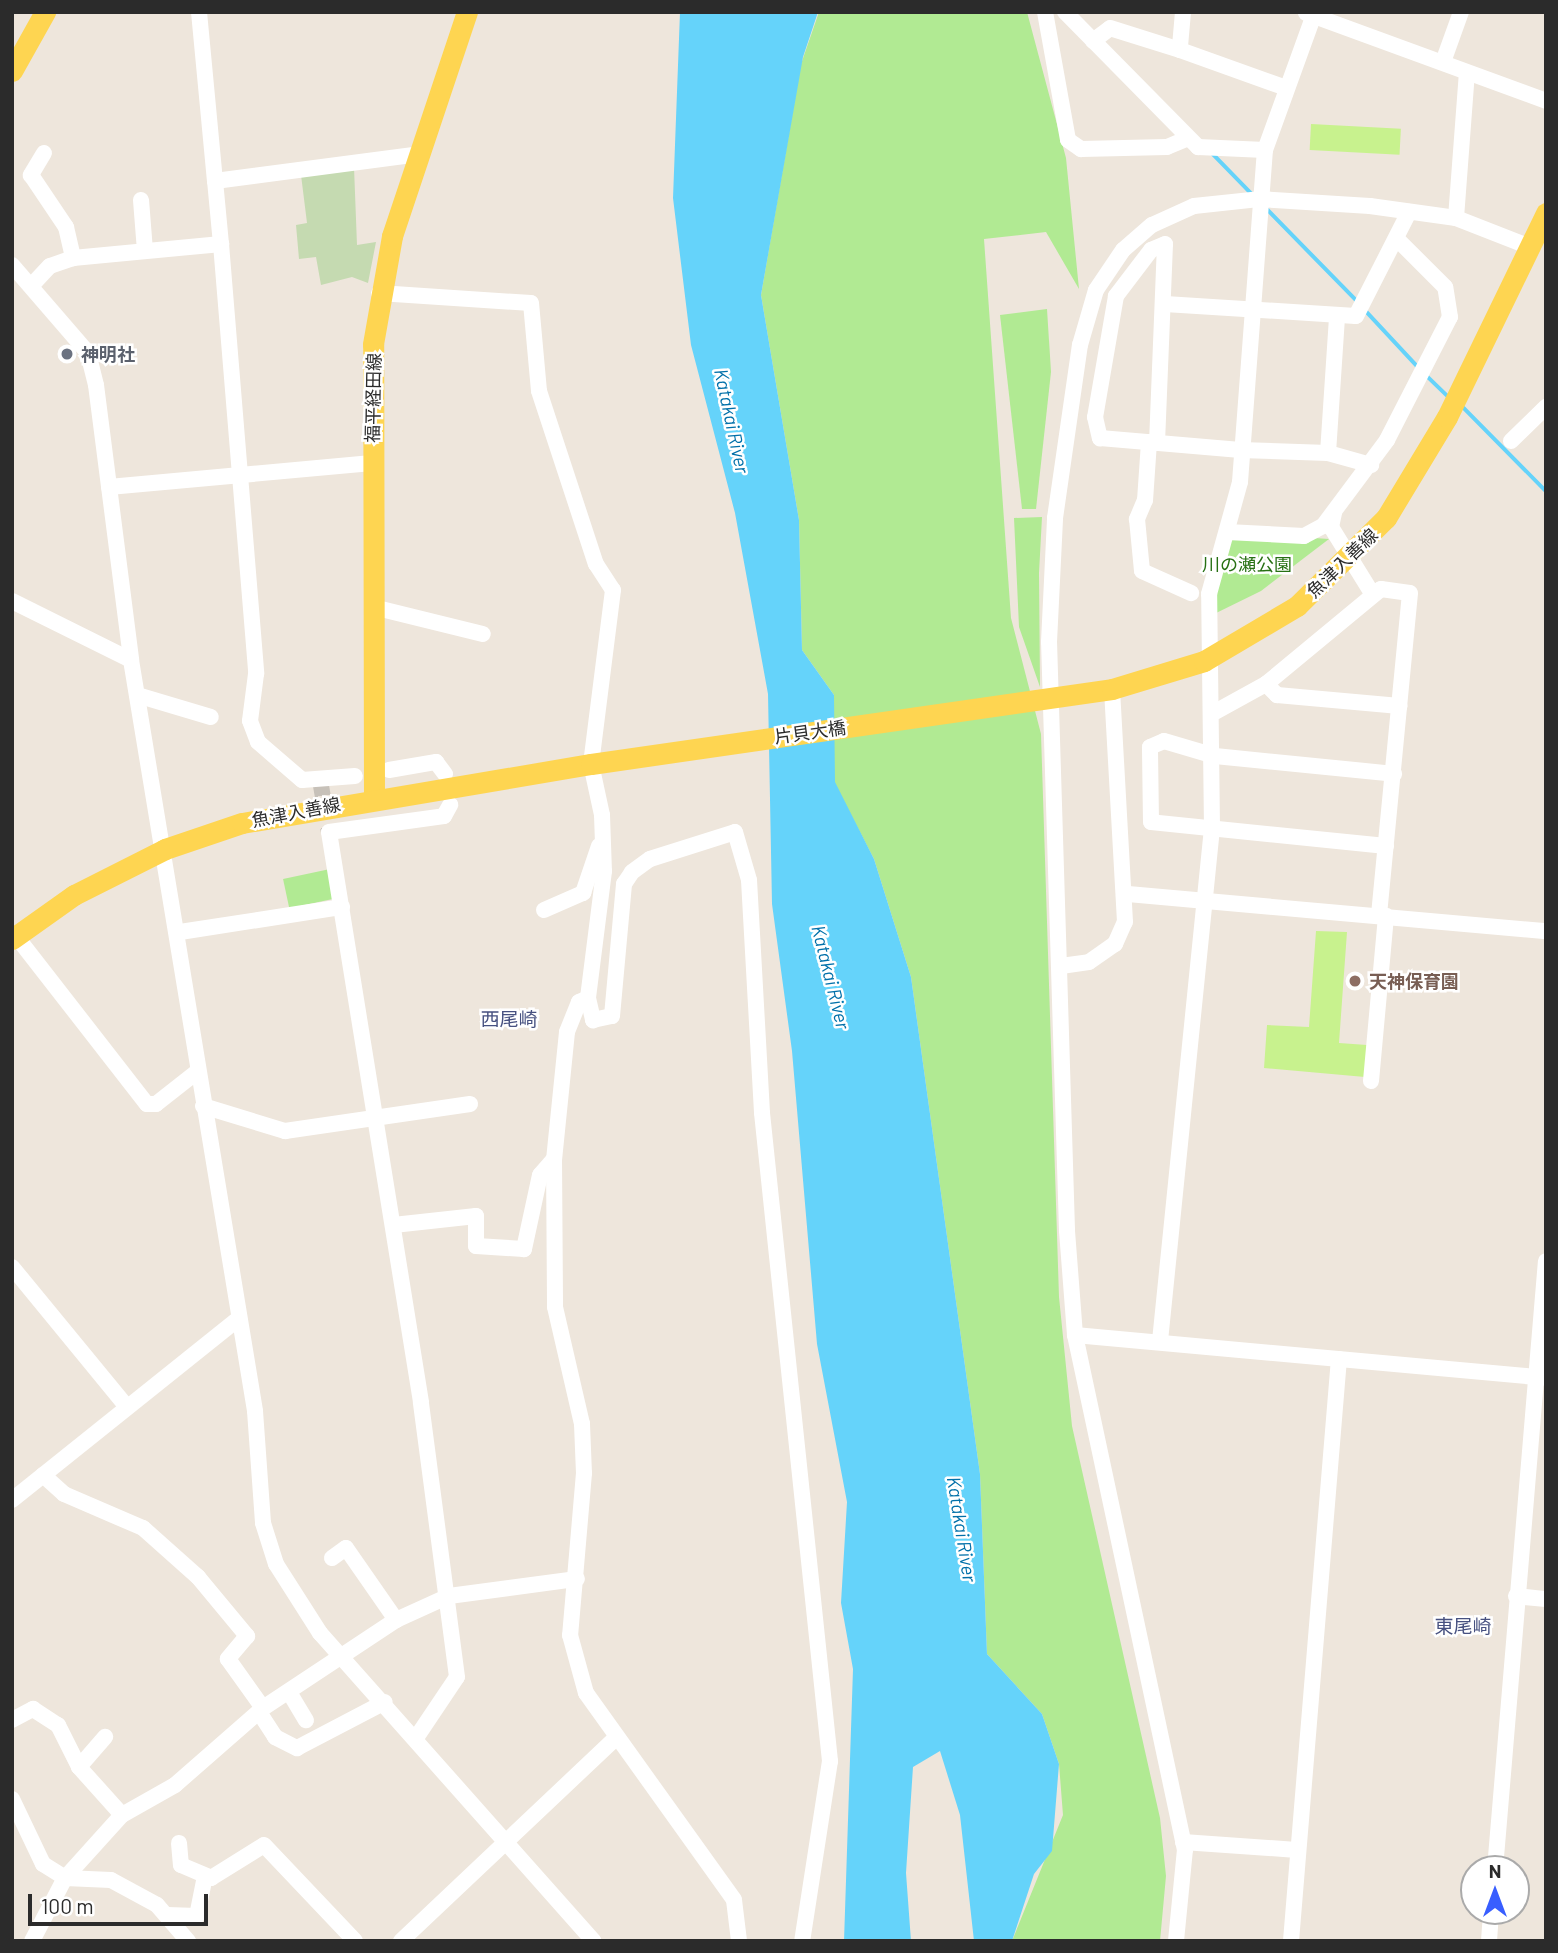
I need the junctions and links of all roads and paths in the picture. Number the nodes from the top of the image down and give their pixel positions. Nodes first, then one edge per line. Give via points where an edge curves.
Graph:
1 (45, 12) edge
2 (199, 12) edge
3 (467, 12) edge
4 (1045, 12) edge
5 (1065, 12) edge
6 (1183, 12) edge
7 (1461, 12) edge
8 (1311, 13) edge
9 (1093, 41) junction
10 (1180, 50) junction
11 (1444, 62) junction
12 (12, 71) edge
13 (1467, 72) junction
14 (1286, 88) junction
15 (1546, 101) edge
16 (1188, 138) junction
17 (1265, 150) junction
18 (44, 153) dead end
19 (419, 154) junction
20 (215, 181) junction
21 (1259, 199) junction
22 (141, 200) dead end
23 (1409, 212) junction
24 (1456, 218) junction
25 (1544, 221) edge
26 (1398, 240) junction
27 (221, 244) junction
28 (1530, 247) junction
29 (145, 251) junction
30 (73, 258) junction
31 (12, 265) edge
32 (32, 285) junction
33 (379, 293) junction
34 (1165, 304) junction
35 (1251, 310) junction
36 (1337, 318) junction
37 (1546, 407) edge
38 (1511, 440) dead end
39 (1153, 443) junction
40 (1240, 450) junction
41 (1328, 453) junction
42 (372, 463) junction
43 (1371, 465) junction
44 (241, 475) junction
45 (109, 487) junction
46 (1334, 513) junction
47 (1227, 532) junction
48 (1191, 593) dead end
49 (1373, 595) junction
50 (12, 601) edge
51 (373, 607) junction
52 (483, 634) dead end
53 (131, 660) junction
54 (1266, 684) junction
55 (1112, 689) junction
56 (137, 695) junction
57 (1024, 702) joint
58 (1400, 706) junction
59 (1215, 712) junction
60 (211, 717) dead end
61 (1215, 756) junction
62 (598, 763) junction
63 (389, 770) dead end
64 (445, 774) dead end
65 (1394, 774) junction
66 (355, 776) dead end
67 (374, 798) junction
68 (450, 806) dead end
69 (1212, 828) junction
70 (600, 843) junction
71 (1387, 846) junction
72 (165, 849) junction
73 (1128, 894) junction
74 (1205, 899) junction
75 (342, 906) junction
76 (544, 909) dead end
77 (1383, 916) junction
78 (1546, 931) edge
79 (180, 932) junction
80 (14, 938) edge
81 (1061, 966) junction
82 (588, 998) junction
83 (198, 1071) junction
84 (1371, 1081) dead end
85 (470, 1104) dead end
86 (203, 1107) junction
87 (376, 1119) junction
88 (554, 1159) junction
89 (393, 1226) junction
90 (1546, 1261) edge
91 (12, 1267) edge
92 (238, 1319) junction
93 (1075, 1335) junction
94 (1160, 1341) junction
95 (1339, 1359) junction
96 (1540, 1377) edge
97 (127, 1407) junction
98 (43, 1475) junction
99 (12, 1500) edge
100 (332, 1558) dead end
101 (577, 1579) junction
102 (449, 1596) junction
103 (1516, 1597) junction
104 (1546, 1599) edge
105 (396, 1620) junction
106 (341, 1657) junction
107 (289, 1692) junction
108 (385, 1703) junction
109 (261, 1710) junction
110 (12, 1720) edge
111 (306, 1720) dead end
112 (105, 1737) dead end
113 (416, 1738) junction
114 (616, 1738) junction
115 (79, 1767) junction
116 (12, 1799) edge
117 (122, 1815) junction
118 (506, 1839) junction
119 (1183, 1842) junction
120 (179, 1843) dead end
121 (1297, 1850) junction
122 (1496, 1855) edge
123 (205, 1876) junction
124 (65, 1878) junction
125 (167, 1915) junction
126 (32, 1941) edge
127 (188, 1941) edge
128 (355, 1941) edge
129 (401, 1941) edge
130 (593, 1941) edge
131 (740, 1941) edge
132 (802, 1941) edge
133 (1177, 1941) edge
134 (1291, 1941) edge

1 - 12 main road
2 - 20 street
3 - 19 main road, 福平経田線
4 - 16 street via 1068,140 1081,149 1167,147
5 - 9 street
6 - 10 street
7 - 11 street
8 - 11 street
8 - 14 street
9 - 10 street via 1110,28
9 - 16 street
10 - 14 street
11 - 13 street
13 - 15 street
13 - 24 street
14 - 17 street
16 - 17 street via 1198,148
17 - 21 street
18 - 30 street via 32,175 66,227
19 - 20 street
19 - 33 main road, 福平経田線
20 - 27 street
21 - 23 street
21 - 35 street
21 - 81 street via 1194,206 1152,225 1123,250 1096,290 1080,345 1050,578
22 - 29 street
23 - 24 street
23 - 26 street
24 - 28 street
25 - 28 main road, 魚津入善線
26 - 36 street via 1356,316
26 - 43 street via 1445,287 1450,317
27 - 29 street
27 - 44 street
28 - 55 main road, 魚津入善線 via 1417,472 1351,559 1248,637 1204,661
29 - 30 street
30 - 32 street via 50,266
31 - 32 street
32 - 45 street via 88,353
33 - 42 main road, 福平経田線
33 - 62 street via 531,303 539,391 596,564 613,590
34 - 35 street
34 - 39 street
34 - 39 street via 1165,244 1151,250 1116,296 1095,417 1100,438
35 - 36 street
35 - 40 street
36 - 41 street
37 - 38 street
39 - 40 street
39 - 48 street via 1146,499 1137,519 1142,572
40 - 41 street
40 - 47 street
41 - 43 street
42 - 44 street
42 - 51 main road, 福平経田線
43 - 46 street
44 - 45 street
44 - 66 street via 256,674 250,721 258,743 302,780
45 - 53 street
46 - 47 street via 1304,536
46 - 49 street via 1331,527
47 - 59 street via 1209,594
49 - 54 street
49 - 58 street via 1381,589 1410,593
50 - 53 street
51 - 52 street
51 - 67 main road, 福平経田線
53 - 56 street
54 - 58 street via 1277,695
54 - 59 street
55 - 57 main road, 魚津入善線
55 - 73 street
56 - 60 street
56 - 72 street
57 - 62 main road, 片貝大橋
58 - 65 street
59 - 61 street
61 - 65 street
61 - 69 street
61 - 69 street via 1164,741 1150,747 1151,822
62 - 67 main road, 魚津入善線
62 - 70 street
63 - 64 street via 436,762
65 - 71 street
67 - 72 main road, 魚津入善線 via 242,823
68 - 75 street via 444,816 329,832
69 - 71 street
69 - 74 street
70 - 76 street via 583,893
70 - 82 street via 604,871
71 - 77 street
72 - 79 street
72 - 80 main road, 魚津入善線 via 74,895
73 - 74 street
73 - 81 street via 1115,944 1089,962
74 - 77 street
74 - 94 street
75 - 79 street
75 - 87 street
77 - 78 street
77 - 84 street
79 - 83 street
80 - 83 street via 147,1104 156,1104
81 - 93 street
82 - 88 street via 579,1002 567,1032
82 - 132 street via 593,1020 612,1016 624,884 632,872 650,859 735,832 749,880 762,1113 830,1762
83 - 86 street
85 - 87 street
86 - 87 street via 285,1131
86 - 92 street
87 - 89 street
88 - 89 street via 541,1175 518,1253 476,1246 476,1216
88 - 101 street via 555,1307 582,1424
89 - 102 street
90 - 96 street
91 - 97 street
92 - 97 street
92 - 106 street via 269,1544 276,1564
93 - 94 street
93 - 119 street
94 - 95 street
95 - 96 street
95 - 121 street
96 - 103 street
97 - 98 street
98 - 99 street
98 - 109 street via 64,1494 142,1528 198,1577 247,1636 228,1659
100 - 105 street via 346,1548
101 - 102 street
101 - 114 street via 570,1635 586,1693
102 - 105 street
102 - 113 street via 457,1677
103 - 104 street
103 - 122 street
105 - 106 street
106 - 107 street
106 - 108 street
107 - 109 street
107 - 111 street
108 - 109 street via 297,1748 275,1737
108 - 113 street
109 - 117 street via 175,1785
110 - 115 street via 33,1709 44,1715 64,1732
112 - 115 street
113 - 118 street
114 - 118 street
114 - 131 street via 734,1900
115 - 117 street
116 - 124 street via 43,1864
117 - 124 street
118 - 129 street
118 - 130 street
119 - 121 street
119 - 133 street via 1185,1892
120 - 123 street via 181,1865
121 - 134 street
123 - 125 street via 197,1916
123 - 128 street via 264,1845
124 - 125 street via 111,1880
124 - 126 street
125 - 127 street

